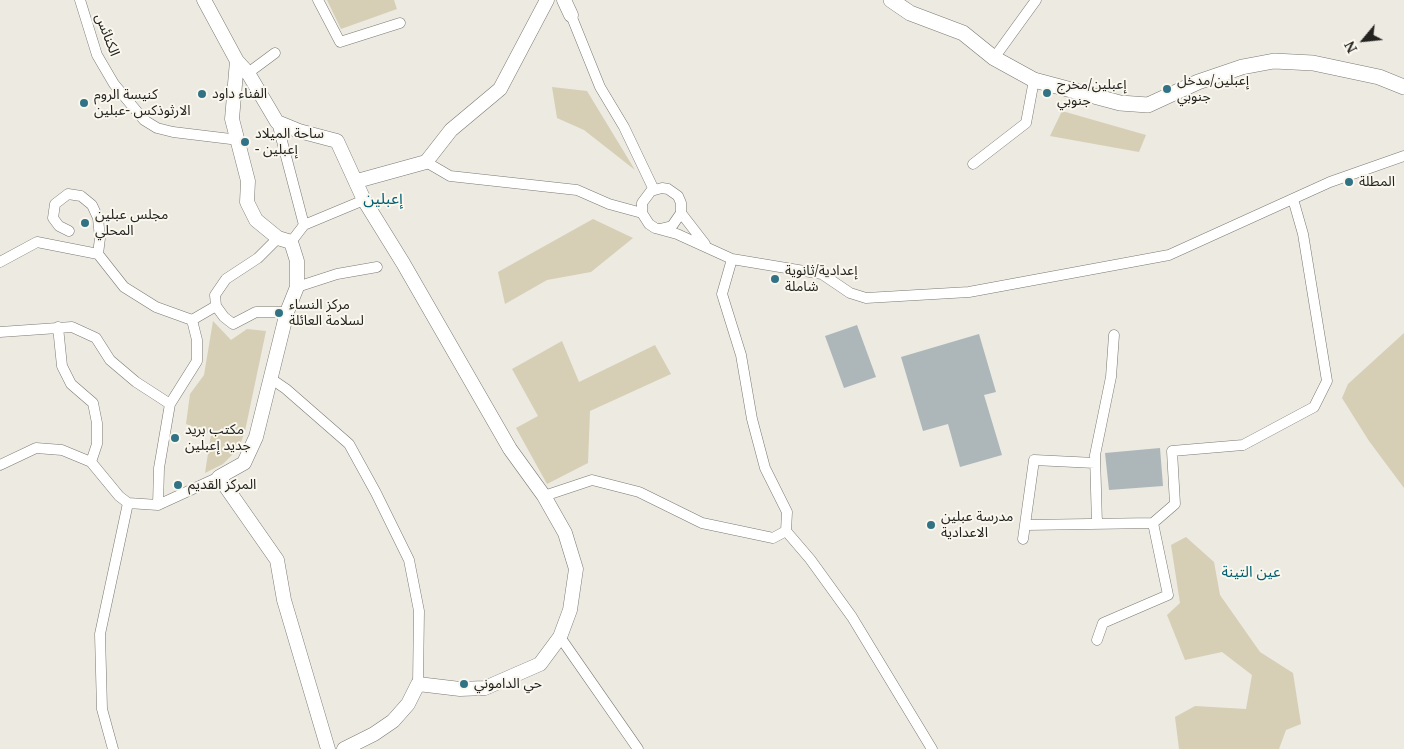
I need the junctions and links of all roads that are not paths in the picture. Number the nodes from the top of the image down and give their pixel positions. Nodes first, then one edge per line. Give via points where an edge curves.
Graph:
1 (80, 0) edge
2 (204, 0) edge
3 (318, 0) edge
4 (547, 0) edge
5 (564, 0) edge
6 (569, 0) edge
7 (891, 0) edge
8 (1036, 0) edge
9 (571, 15) junction
10 (400, 23) dead end
11 (275, 53) dead end
12 (994, 58) junction
13 (237, 61) junction
14 (248, 73) junction
15 (1034, 80) junction
16 (1404, 87) edge
17 (278, 122) junction
18 (239, 140) junction
19 (1404, 156) edge
20 (426, 162) junction
21 (973, 164) dead end
22 (357, 181) junction
23 (654, 190) junction
24 (1293, 199) junction
25 (364, 200) junction
26 (642, 213) junction
27 (681, 213) junction
28 (304, 225) junction
29 (660, 229) junction
30 (69, 231) dead end
31 (285, 240) junction
32 (709, 248) junction
33 (98, 254) junction
34 (732, 259) junction
35 (0, 262) edge
36 (377, 267) dead end
37 (297, 287) junction
38 (216, 306) junction
39 (287, 312) junction
40 (192, 320) junction
41 (58, 327) junction
42 (0, 332) edge
43 (1114, 335) dead end
44 (270, 378) junction
45 (170, 404) junction
46 (91, 462) junction
47 (1095, 463) junction
48 (0, 465) edge
49 (219, 477) junction
50 (544, 496) junction
51 (128, 503) junction
52 (158, 505) junction
53 (1153, 523) junction
54 (1097, 524) junction
55 (1026, 525) junction
56 (786, 531) junction
57 (1023, 539) dead end
58 (560, 637) junction
59 (1096, 640) dead end
60 (418, 684) junction
61 (113, 749) edge
62 (328, 749) edge
63 (344, 749) edge
64 (638, 749) edge
65 (932, 749) edge

1 - 18 street, الكنائس via 96,55 114,84 144,120 173,132
2 - 13 street
3 - 10 street via 340,42
4 - 20 street via 500,90 451,130
5 - 9 street
6 - 9 street
7 - 12 main road via 910,13 963,33
8 - 12 street
9 - 23 street via 600,87 624,127
11 - 14 street
12 - 15 main road
13 - 14 street
13 - 18 street via 232,119
14 - 17 street
15 - 16 main road via 1120,103 1144,106 1207,79 1242,67 1274,61 1313,63 1379,77
15 - 21 street via 1026,123
17 - 22 street via 337,141
17 - 28 street
18 - 31 street via 248,181 247,202 256,220
19 - 24 street
20 - 22 street
20 - 26 street via 450,176 577,190 609,204
22 - 25 street
23 - 26 street via 644,199
23 - 27 street via 662,188 674,192 681,202
24 - 34 street via 1169,255 969,292 866,298 850,293 822,274
24 - 53 street via 1303,234 1327,381 1314,407 1243,445 1172,451 1175,504
25 - 28 street
25 - 50 street via 510,449
26 - 29 street via 649,224
27 - 29 street via 672,226
27 - 32 street
28 - 31 street
29 - 32 street
30 - 33 street via 53,218 55,204 68,194 81,196 92,205 98,218
31 - 37 street via 297,261
31 - 38 street via 226,279 215,294
32 - 34 street
33 - 35 street via 37,242
33 - 40 street via 124,287 156,307
34 - 56 street via 722,294 741,355 752,419 765,468 787,512
36 - 37 street via 337,274
37 - 39 street
38 - 39 street via 233,324 256,312
38 - 40 street
39 - 44 street
40 - 45 street via 197,340 197,361
41 - 42 street
41 - 45 street via 72,327 96,338 110,360
41 - 46 street via 62,366 71,384 93,403 97,444
43 - 47 street via 1111,377
44 - 49 street via 256,437 244,463
44 - 60 street via 349,444 409,560 419,611
45 - 52 street via 159,468
46 - 48 street via 62,450 36,448
46 - 51 street via 118,496
47 - 54 street
47 - 55 street via 1034,460
49 - 52 street
49 - 62 street via 277,560 284,600
50 - 56 street via 592,480 639,492 702,523 773,538
50 - 58 street via 565,533 576,569 570,610
51 - 52 street
51 - 61 street via 100,634 102,709
53 - 54 street
53 - 59 street via 1168,594 1103,623
54 - 55 street
55 - 57 street
56 - 65 street via 852,617
58 - 60 street via 540,664 484,688
58 - 64 street
60 - 63 street via 408,704 392,721

